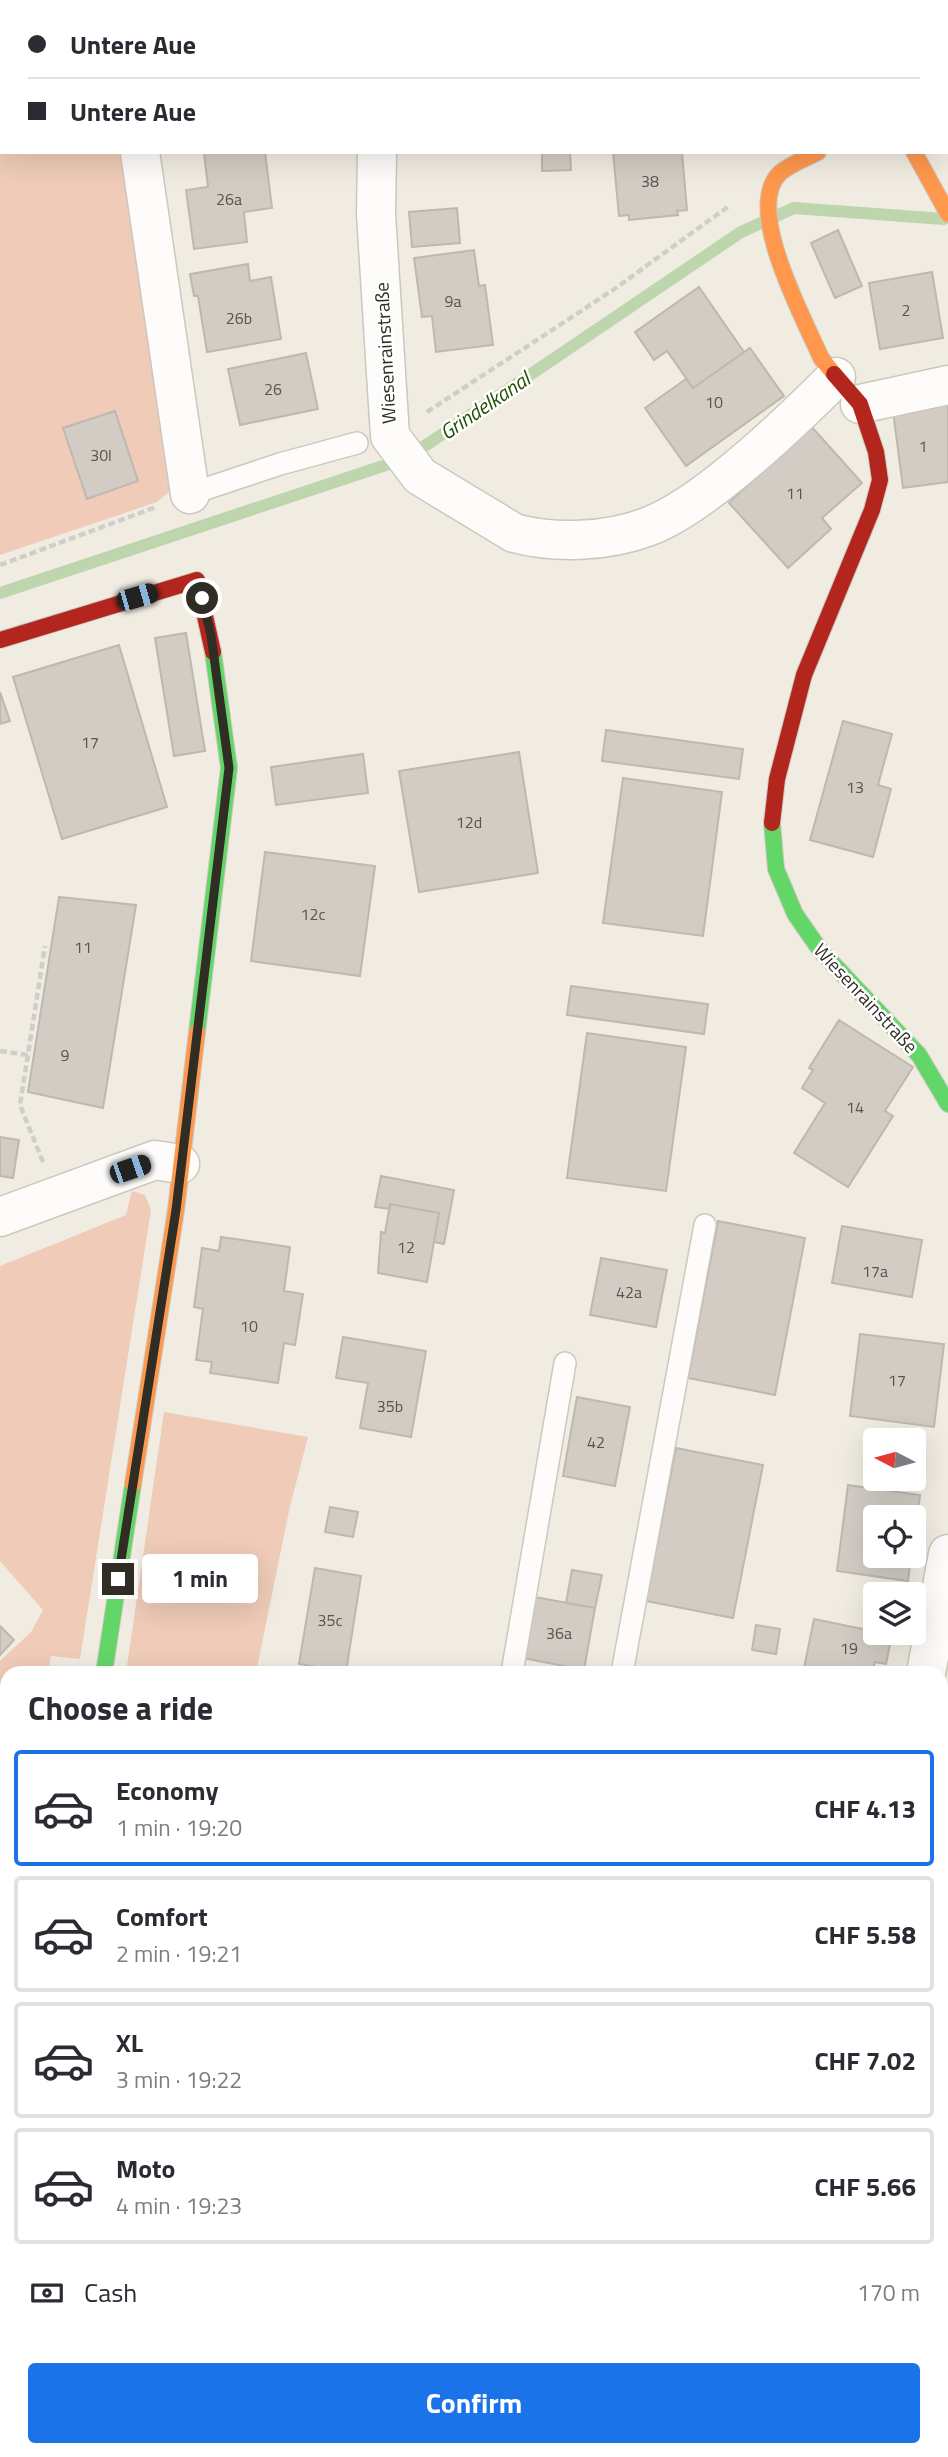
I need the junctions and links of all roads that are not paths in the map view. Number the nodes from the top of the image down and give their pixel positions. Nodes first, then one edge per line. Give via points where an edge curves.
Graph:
1 (140, 154) edge
2 (377, 154) edge
3 (814, 154) edge
4 (915, 154) edge
5 (945, 208) edge
6 (948, 384) edge
7 (848, 390) junction
8 (381, 441) junction
9 (190, 494) joint
10 (0, 640) edge
11 (948, 1104) edge
12 (180, 1164) junction
13 (0, 1217) edge
14 (705, 1225) dead end
15 (565, 1363) dead end
16 (948, 1554) edge
17 (105, 1666) edge
18 (513, 1666) edge
19 (623, 1666) edge
20 (927, 1666) edge

1 - 9 street
2 - 8 street, Wiesenrainstraße
3 - 7 street, Wiesenrainstraße via 780,173 767,199 771,235 821,358
4 - 5 street
6 - 7 street
7 - 8 street, Wiesenrainstraße via 796,416 688,506 648,527 613,536 573,540 514,533 420,476
7 - 11 street, Wiesenrainstraße via 876,452 880,480 804,675 777,779 772,820 776,869 795,914 820,950 919,1055
8 - 9 lane via 280,464
10 - 12 street via 197,580 211,635 229,768
12 - 13 street via 155,1160
12 - 17 street
14 - 19 lane
15 - 18 lane
16 - 20 street

